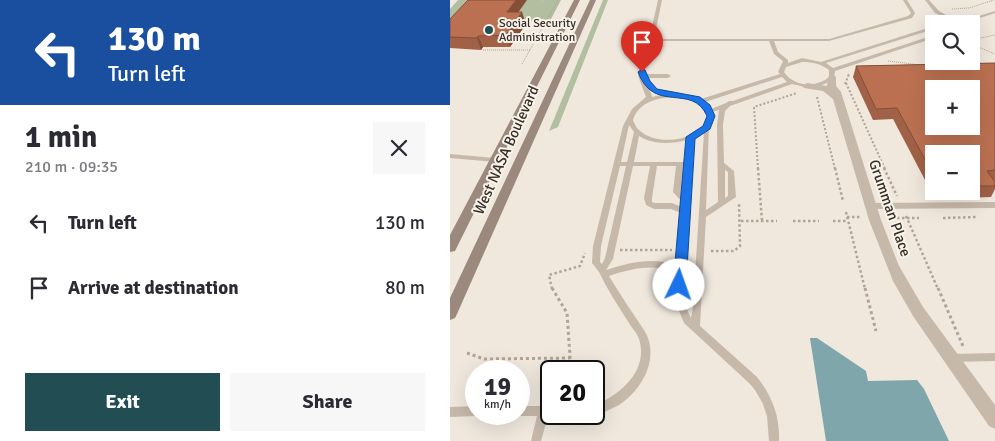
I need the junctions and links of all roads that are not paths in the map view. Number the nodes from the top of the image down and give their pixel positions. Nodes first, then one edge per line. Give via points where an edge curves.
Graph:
1 (576, 0) edge
2 (593, 0) edge
3 (660, 0) edge
4 (905, 0) edge
5 (927, 0) edge
6 (995, 12) edge
7 (942, 15) edge
8 (980, 16) edge
9 (925, 30) edge
10 (925, 39) edge
11 (651, 40) junction
12 (771, 40) junction
13 (774, 48) junction
14 (802, 60) junction
15 (822, 63) junction
16 (784, 66) junction
17 (832, 74) junction
18 (642, 75) junction
19 (782, 75) junction
20 (654, 82) dead end
21 (792, 82) junction
22 (803, 89) junction
23 (674, 95) junction
24 (837, 97) junction
25 (701, 101) junction
26 (644, 102) junction
27 (731, 102) junction
28 (710, 111) junction
29 (517, 116) junction
30 (540, 116) junction
31 (630, 120) junction
32 (707, 127) junction
33 (637, 132) junction
34 (690, 137) junction
35 (451, 158) edge
36 (495, 160) junction
37 (617, 164) junction
38 (629, 164) junction
39 (654, 164) junction
40 (684, 164) junction
41 (994, 205) edge
42 (685, 212) junction
43 (867, 212) junction
44 (702, 216) junction
45 (450, 247) edge
46 (680, 269) junction
47 (603, 272) junction
48 (450, 314) edge
49 (695, 326) junction
50 (995, 357) edge
51 (952, 358) junction
52 (605, 406) edge
53 (465, 411) edge
54 (450, 412) edge
55 (995, 420) edge
56 (542, 425) edge
57 (536, 441) edge
58 (774, 441) edge

1 - 29 main road, West NASA Boulevard
2 - 30 main road, West NASA Boulevard
3 - 11 lane
4 - 12 lane via 913,12 910,17 829,40
5 - 7 lane
6 - 8 lane
9 - 15 lane
10 - 17 lane
11 - 12 lane
11 - 18 lane
12 - 13 lane
13 - 14 lane via 786,56
13 - 16 lane via 786,61
14 - 15 lane
14 - 16 lane
15 - 17 lane
16 - 19 lane
17 - 22 lane via 823,84
17 - 24 street, Grumman Place via 831,86
18 - 20 lane via 668,76
18 - 23 lane via 655,91
18 - 26 lane via 641,84 649,97
19 - 21 lane
19 - 25 lane
21 - 22 lane
21 - 27 lane
22 - 24 street via 826,89
23 - 25 lane
23 - 26 lane
24 - 43 street, Grumman Place
25 - 28 lane
26 - 31 lane via 634,110
27 - 28 lane
27 - 44 lane via 722,110 721,164 731,171 732,197
28 - 32 lane
29 - 30 main road
29 - 36 main road, West NASA Boulevard
30 - 48 main road, West NASA Boulevard
31 - 33 lane
31 - 37 lane
32 - 34 lane
32 - 44 lane
33 - 34 lane via 650,139 667,141
33 - 38 lane
34 - 40 lane
35 - 36 lane
36 - 45 main road, West NASA Boulevard
37 - 38 lane
37 - 47 lane via 595,255
38 - 39 lane
38 - 47 lane via 609,259
39 - 40 lane
39 - 42 lane via 649,203 672,206
40 - 42 lane
41 - 43 lane
42 - 46 lane
43 - 51 street, Grumman Place via 908,295
44 - 49 lane
46 - 47 lane via 638,264
46 - 49 lane via 678,301 686,320
47 - 52 lane via 643,338 646,353 641,374 630,389
49 - 58 lane via 763,391 772,411
50 - 51 lane
51 - 55 street, Grumman Place
53 - 54 lane
56 - 57 lane

